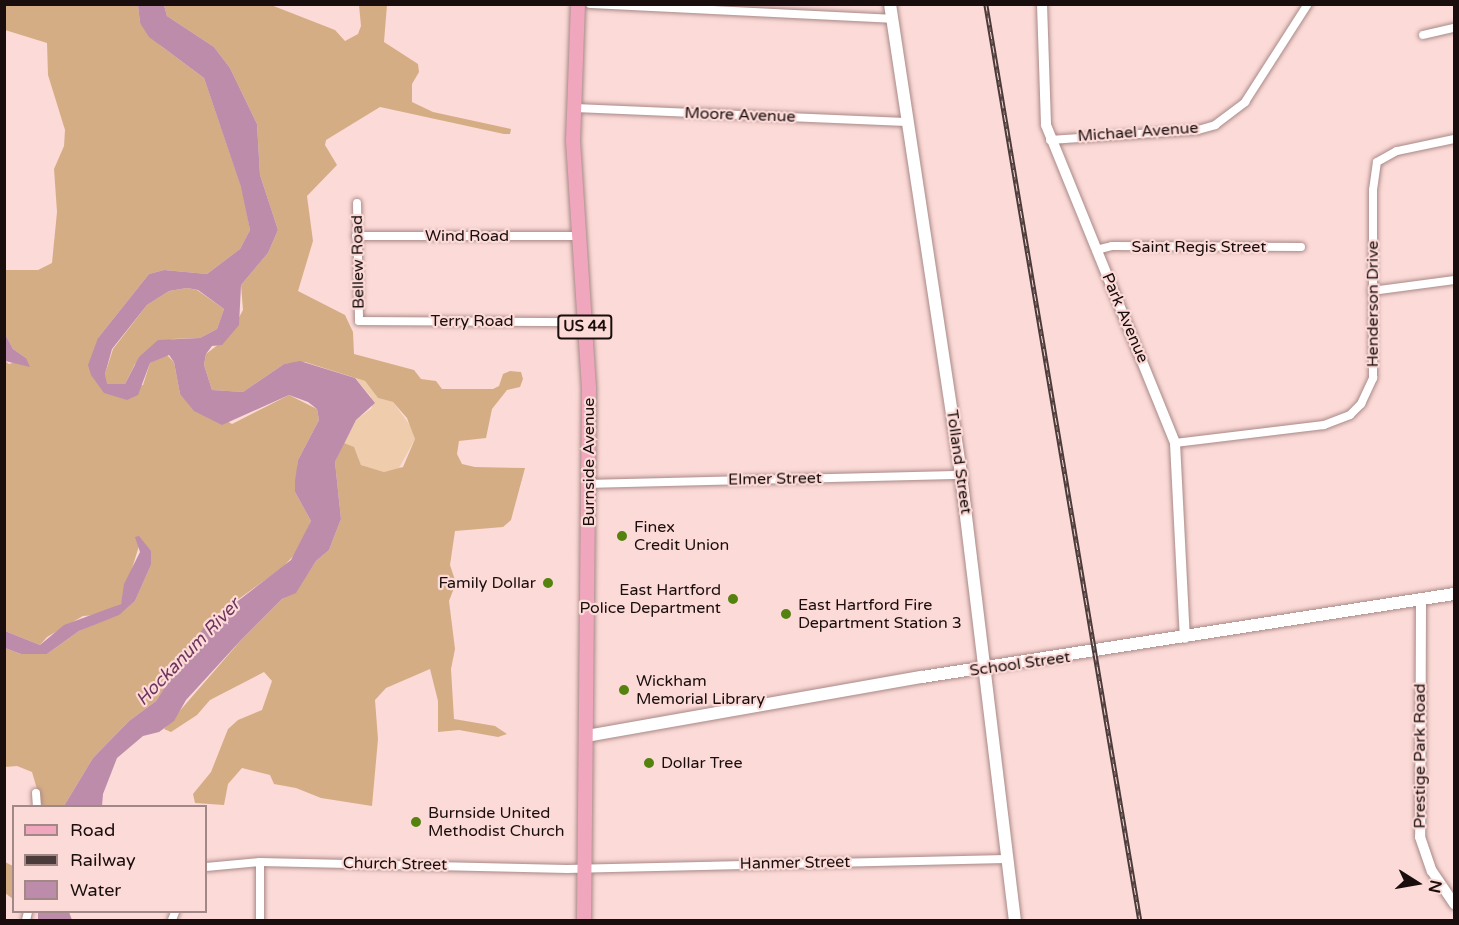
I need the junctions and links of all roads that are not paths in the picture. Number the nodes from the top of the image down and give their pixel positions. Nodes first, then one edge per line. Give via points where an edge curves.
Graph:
1 (578, 4) edge
2 (590, 4) edge
3 (890, 4) edge
4 (1042, 4) edge
5 (1308, 4) edge
6 (787, 9) edge
7 (892, 19) junction
8 (1455, 28) edge
9 (1423, 35) dead end
10 (573, 108) junction
11 (908, 122) junction
12 (1455, 139) edge
13 (1050, 140) junction
14 (357, 203) dead end
15 (356, 236) junction
16 (578, 237) junction
17 (1301, 248) dead end
18 (1096, 250) junction
19 (1455, 280) edge
20 (1372, 291) junction
21 (359, 321) joint
22 (585, 322) junction
23 (1175, 443) junction
24 (961, 475) junction
25 (589, 484) junction
26 (1455, 594) edge
27 (1421, 600) junction
28 (1185, 638) junction
29 (987, 669) junction
30 (586, 736) junction
31 (36, 793) dead end
32 (37, 805) edge
33 (1005, 859) junction
34 (260, 862) junction
35 (207, 867) edge
36 (585, 867) junction
37 (1455, 904) edge
38 (260, 921) edge
39 (584, 921) edge
40 (1015, 921) edge

1 - 10 main road, Burnside Avenue / US 44
2 - 6 street
3 - 7 main road, Tolland Street
4 - 13 street, Park Avenue via 1043,103
5 - 13 street, Michael Avenue via 1245,102 1215,125 1198,130
6 - 7 street
7 - 11 main road, Tolland Street
8 - 9 street
10 - 11 street, Moore Avenue
10 - 16 main road, Burnside Avenue / US 44
11 - 24 main road, Tolland Street
12 - 20 street, Henderson Drive via 1397,151 1377,162
13 - 18 street, Park Avenue
14 - 15 street, Bellew Road
15 - 16 street, Wind Road
15 - 21 street, Bellew Road
16 - 22 main road, Burnside Avenue / US 44
17 - 18 street, Saint Regis Street via 1112,246
18 - 23 street, Park Avenue
19 - 20 street
20 - 23 street, Henderson Drive via 1373,378 1361,404 1350,415 1324,425
21 - 22 street, Terry Road
22 - 25 main road, Burnside Avenue / US 44
23 - 28 street, Park Avenue
24 - 25 street, Elmer Street
24 - 29 main road, Tolland Street
25 - 30 main road, Burnside Avenue / US 44
26 - 27 main road, School Street
27 - 28 main road, School Street
27 - 37 street, Prestige Park Road via 1419,827 1432,871
28 - 29 main road, School Street
29 - 30 main road, School Street
29 - 33 main road, Tolland Street
30 - 36 main road, Burnside Avenue / US 44
31 - 32 street
33 - 36 street, Hanmer Street
33 - 40 main road, Tolland Street
34 - 35 street, Church Street
34 - 36 street, Church Street
34 - 38 street
36 - 39 main road, Burnside Avenue / US 44

